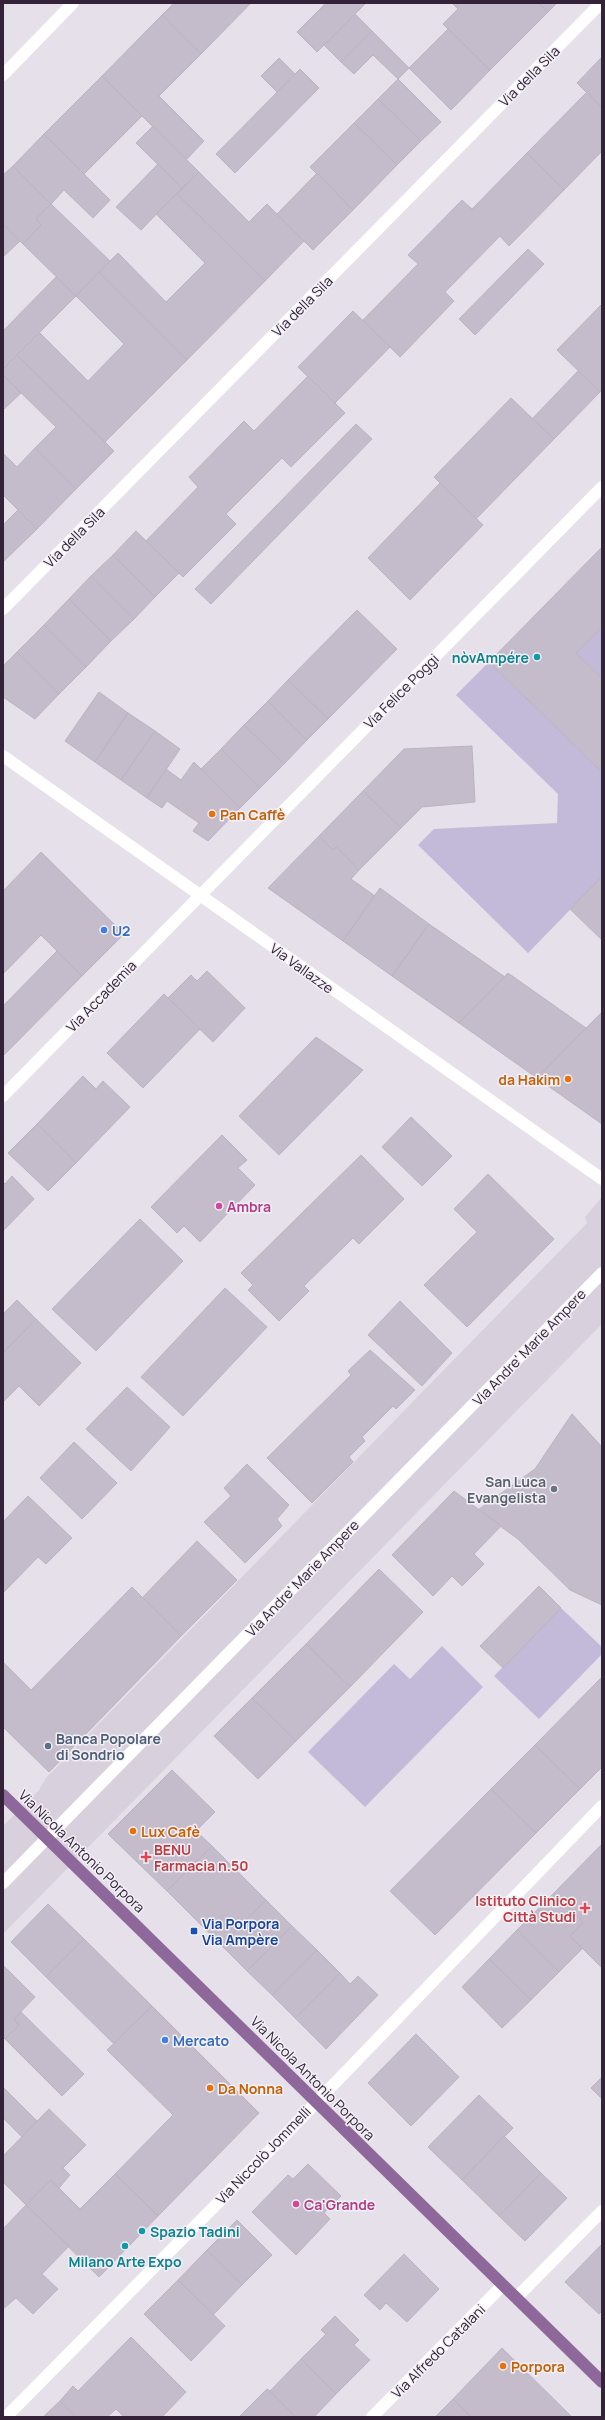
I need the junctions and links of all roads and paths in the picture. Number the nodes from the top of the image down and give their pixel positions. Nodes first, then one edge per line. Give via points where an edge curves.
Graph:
1 (73, 3) edge
2 (601, 3) edge
3 (3, 75) edge
4 (602, 486) edge
5 (3, 610) edge
6 (3, 756) edge
7 (199, 896) junction
8 (3, 1096) edge
9 (602, 1179) edge
10 (602, 1273) edge
11 (3, 1795) edge
12 (602, 1806) edge
13 (47, 1838) junction
14 (3, 1883) edge
15 (316, 2101) junction
16 (602, 2211) edge
17 (503, 2285) junction
18 (516, 2298) junction
19 (602, 2382) edge
20 (6, 2417) edge
21 (372, 2417) edge

1 - 3 street
2 - 5 street, Via della Sila
4 - 7 street, Via Felice Poggi
6 - 7 street, Via Vallazze
7 - 8 street, Via Accademia
7 - 9 street, Via Vallazze
10 - 13 street, Via Andre' Marie Ampere
11 - 13 main road, Via Nicola Antonio Porpora
12 - 15 street, Via Niccolò Jommelli
13 - 14 street, Via Andre' Marie Ampere
13 - 15 main road, Via Nicola Antonio Porpora
15 - 17 main road, Via Nicola Antonio Porpora
15 - 20 street, Via Niccolò Jommelli
16 - 18 street
17 - 18 main road, Via Nicola Antonio Porpora
17 - 21 street, Via Alfredo Catalani
18 - 19 main road, Via Nicola Antonio Porpora

